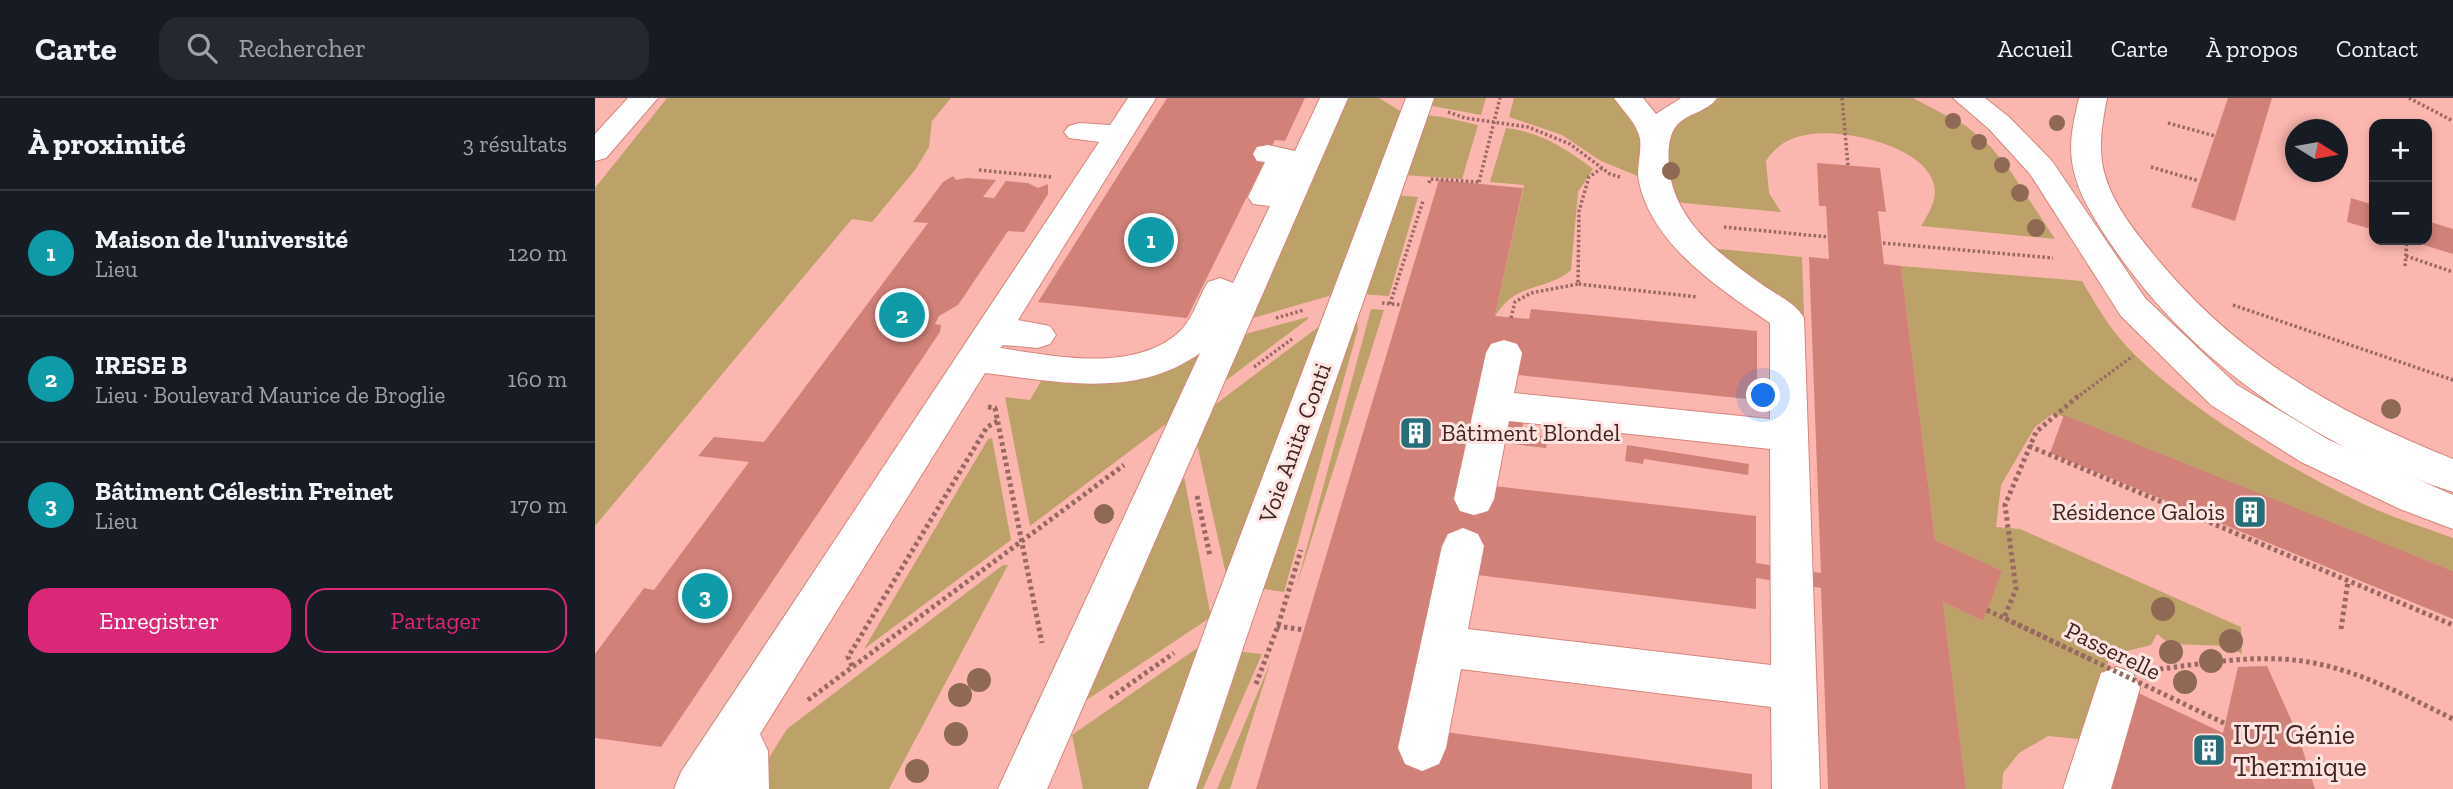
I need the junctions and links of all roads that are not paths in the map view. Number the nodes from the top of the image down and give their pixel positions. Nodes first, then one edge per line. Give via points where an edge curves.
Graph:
1 (644, 98) edge
2 (1142, 98) edge
3 (1333, 98) edge
4 (1628, 98) edge
5 (1703, 98) edge
6 (1967, 98) edge
7 (2093, 98) edge
8 (1418, 103) edge
9 (1079, 132) dead end
10 (1119, 134) junction
11 (1655, 140) junction
12 (595, 152) edge
13 (1268, 155) dead end
14 (1038, 335) dead end
15 (1508, 335) road end
16 (984, 344) junction
17 (1495, 405) junction
18 (1790, 436) junction
19 (2453, 477) edge
20 (1474, 499) dead end
21 (2453, 512) edge
22 (1463, 546) dead end
23 (1441, 646) junction
24 (2131, 676) road end
25 (1795, 689) junction
26 (724, 748) junction
27 (1422, 748) dead end
28 (698, 789) edge
29 (745, 789) edge
30 (1022, 789) edge
31 (1172, 789) edge
32 (1796, 789) edge
33 (2087, 789) edge

1 - 12 street
2 - 10 street
3 - 30 street
4 - 11 street
5 - 11 street via 1665,121
6 - 21 street via 1999,122 2041,168 2133,307 2224,395 2315,451
7 - 19 street via 2085,142 2090,181 2106,214 2183,315 2227,354 2316,415
8 - 31 street, Voie Anita Conti
9 - 10 street
10 - 16 street
11 - 18 street via 1655,184 1675,223 1699,253 1787,318
13 - 16 street via 1283,156 1204,324 1191,342 1170,356 1143,367 1106,372
14 - 16 street
15 - 17 street
16 - 26 street
17 - 18 street
17 - 20 street
18 - 25 street
22 - 23 street
23 - 25 street
23 - 27 street
24 - 33 street
25 - 32 street
26 - 28 street
26 - 29 street via 744,751

